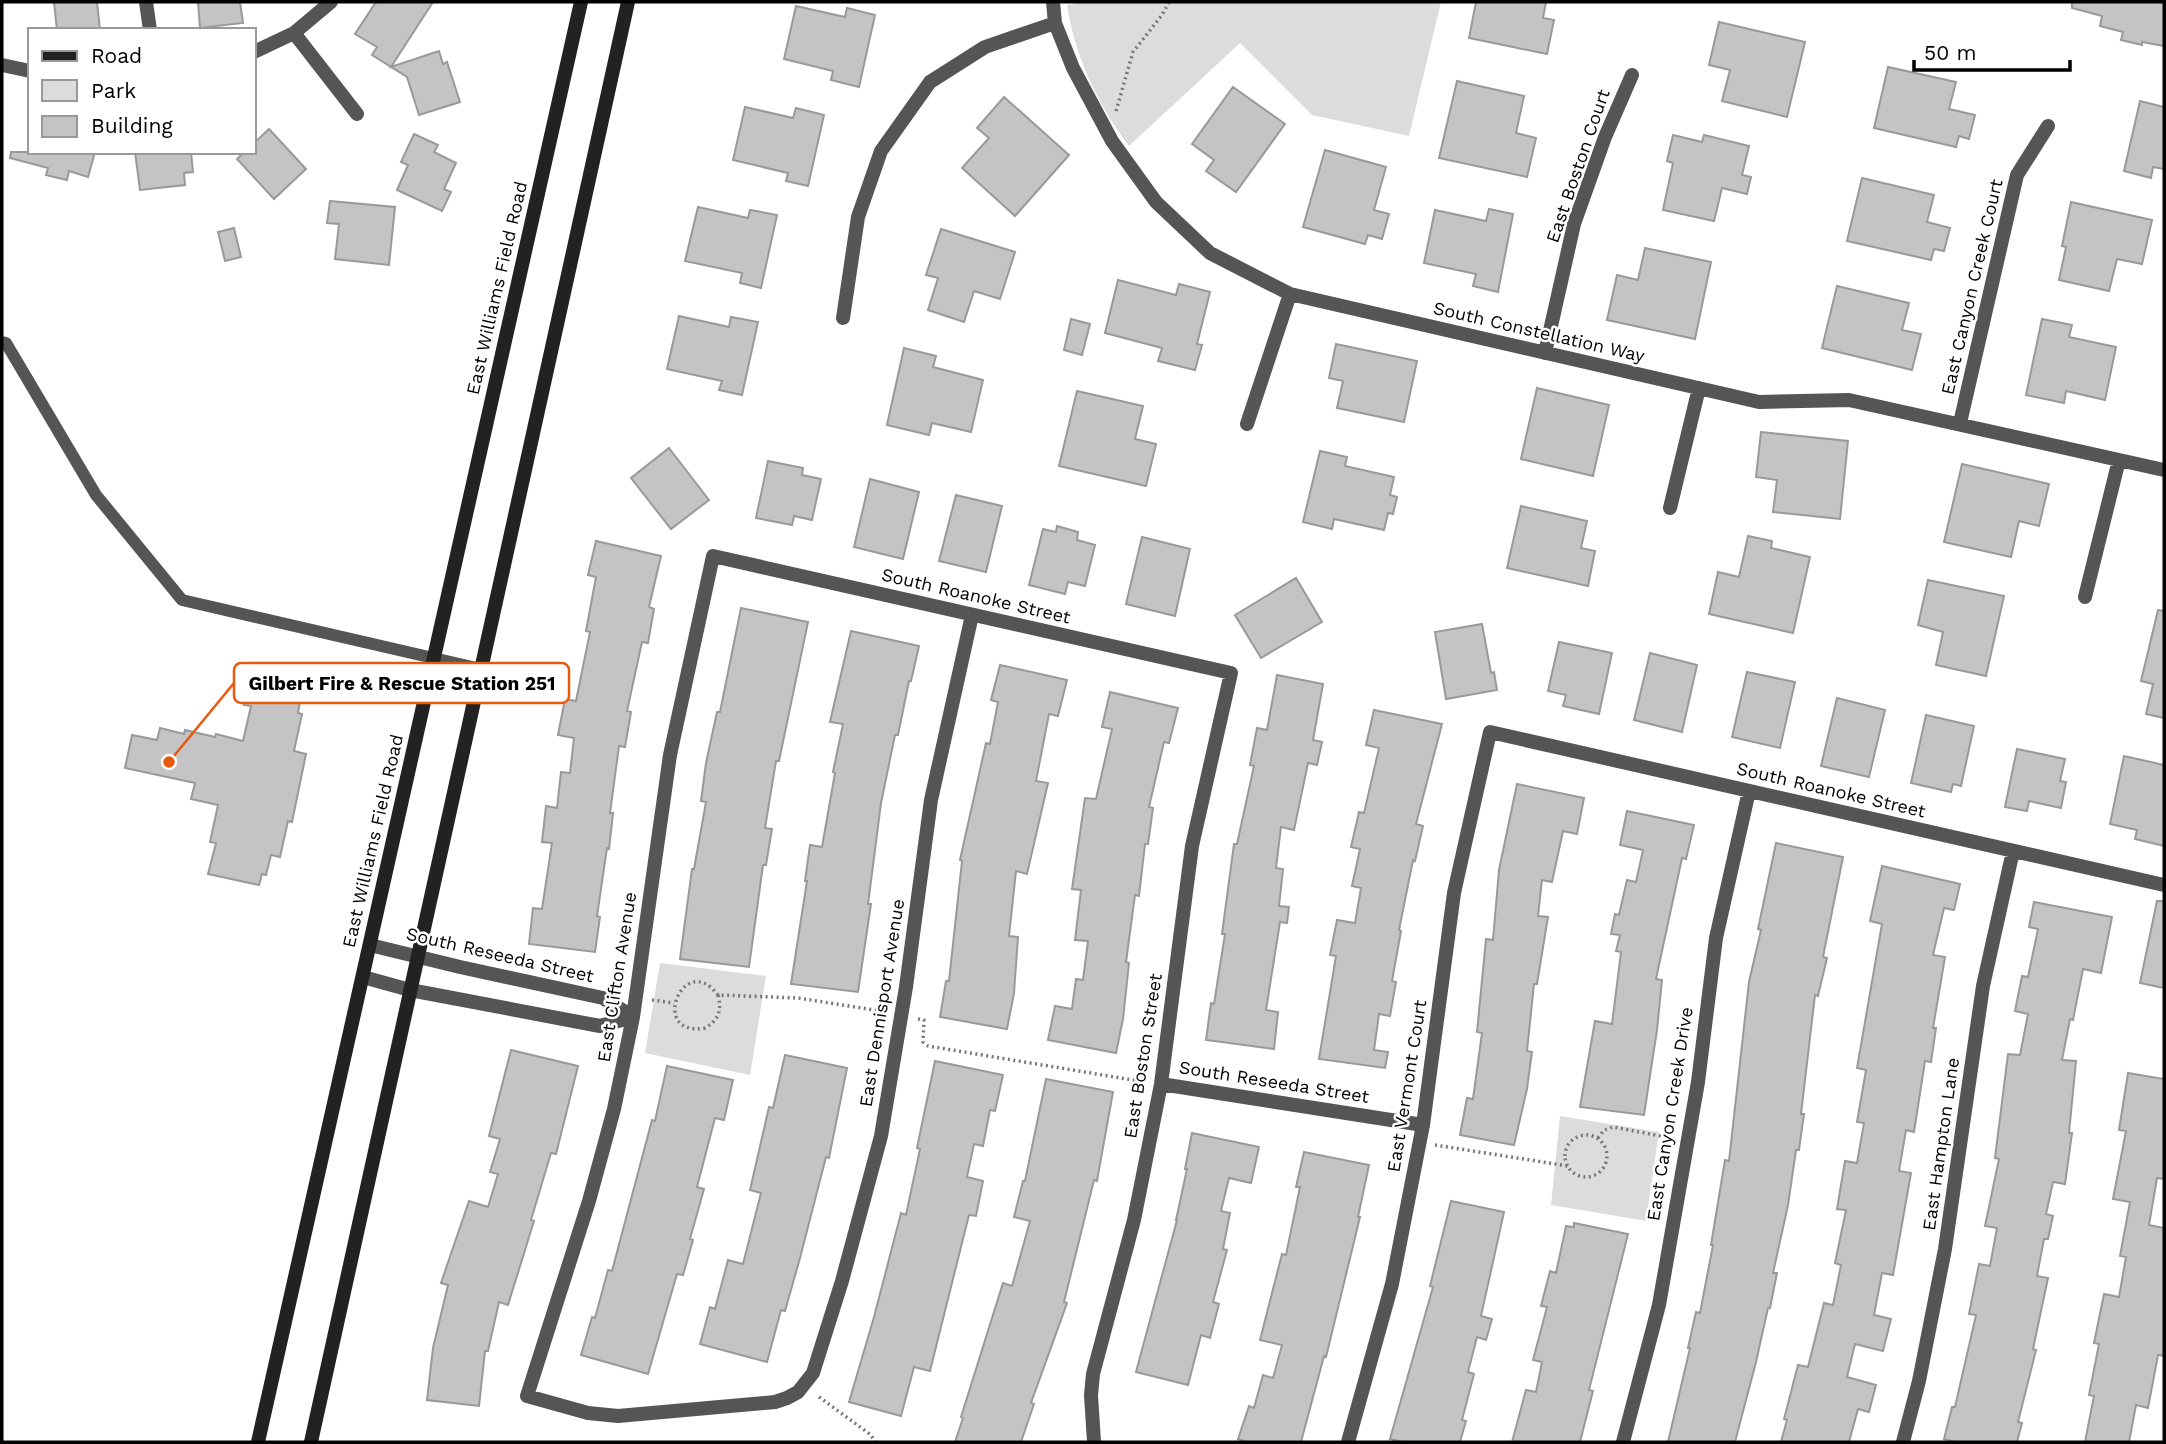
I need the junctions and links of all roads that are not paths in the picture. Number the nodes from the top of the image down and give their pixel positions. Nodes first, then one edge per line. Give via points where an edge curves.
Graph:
1 (146, 2) edge
2 (331, 2) edge
3 (581, 2) edge
4 (628, 2) edge
5 (1053, 2) edge
6 (1055, 23) junction
7 (150, 28) edge
8 (294, 33) junction
9 (256, 51) edge
10 (2, 65) edge
11 (28, 71) edge
12 (1632, 75) dead end
13 (357, 114) dead end
14 (2048, 126) dead end
15 (1290, 294) junction
16 (843, 318) dead end
17 (2, 342) edge
18 (1545, 353) junction
19 (1699, 388) junction
20 (1960, 423) junction
21 (1247, 424) dead end
22 (2119, 460) junction
23 (2164, 470) edge
24 (1670, 508) dead end
25 (713, 556) joint
26 (2084, 597) dead end
27 (972, 615) junction
28 (434, 657) junction
29 (481, 669) junction
30 (1231, 673) joint
31 (1490, 732) joint
32 (1749, 791) junction
33 (2013, 850) junction
34 (2164, 885) edge
35 (370, 944) junction
36 (417, 957) junction
37 (363, 977) junction
38 (410, 990) junction
39 (633, 1017) junction
40 (1161, 1083) junction
41 (1423, 1125) junction
42 (527, 1396) joint
43 (258, 1442) edge
44 (311, 1442) edge
45 (1094, 1442) edge
46 (1348, 1442) edge
47 (1623, 1442) edge
48 (1903, 1442) edge

1 - 7 street
2 - 8 street
3 - 28 main road, East Williams Field Road
4 - 29 main road
5 - 6 street, South Constellation Way
6 - 15 street, South Constellation Way via 1112,141 1156,202 1210,253
6 - 16 street via 985,47 930,82 881,151 858,216
8 - 9 street
8 - 13 street
10 - 11 street
12 - 18 street, East Boston Court via 1574,225
14 - 20 street, East Canyon Creek Court via 2017,175
15 - 18 street, South Constellation Way
15 - 21 street
17 - 28 lane via 96,495 182,600
18 - 19 street, South Constellation Way
19 - 20 street, South Constellation Way via 1759,402 1849,400
19 - 24 street
20 - 22 street, South Constellation Way
22 - 23 street, South Constellation Way
22 - 26 street
25 - 27 street, South Roanoke Street
25 - 39 street, East Clifton Avenue via 670,755
27 - 30 street, South Roanoke Street
27 - 42 street, East Dennisport Avenue via 931,800 881,1136 813,1373 791,1397 775,1402 633,1416 588,1413
28 - 29 lane
28 - 35 main road, East Williams Field Road
29 - 36 main road
30 - 40 street, East Boston Street via 1192,846
31 - 32 street, South Roanoke Street
31 - 41 street, East Vermont Court via 1454,893
32 - 33 street, South Roanoke Street
32 - 47 street, East Canyon Creek Drive via 1716,939 1698,1082 1659,1305
33 - 34 street, South Roanoke Street
33 - 48 street, East Hampton Lane via 1983,986 1945,1249
35 - 36 street, South Reseeda Street
35 - 37 main road, East Williams Field Road
36 - 38 main road
36 - 39 street, South Reseeda Street via 603,998
37 - 38 street
37 - 43 main road, East Williams Field Road
38 - 39 street via 600,1026
38 - 44 main road
39 - 42 street, East Clifton Avenue via 592,1188
40 - 41 street, South Reseeda Street
40 - 45 street, East Boston Street via 1134,1220 1093,1374
41 - 46 street, East Vermont Court via 1392,1284

